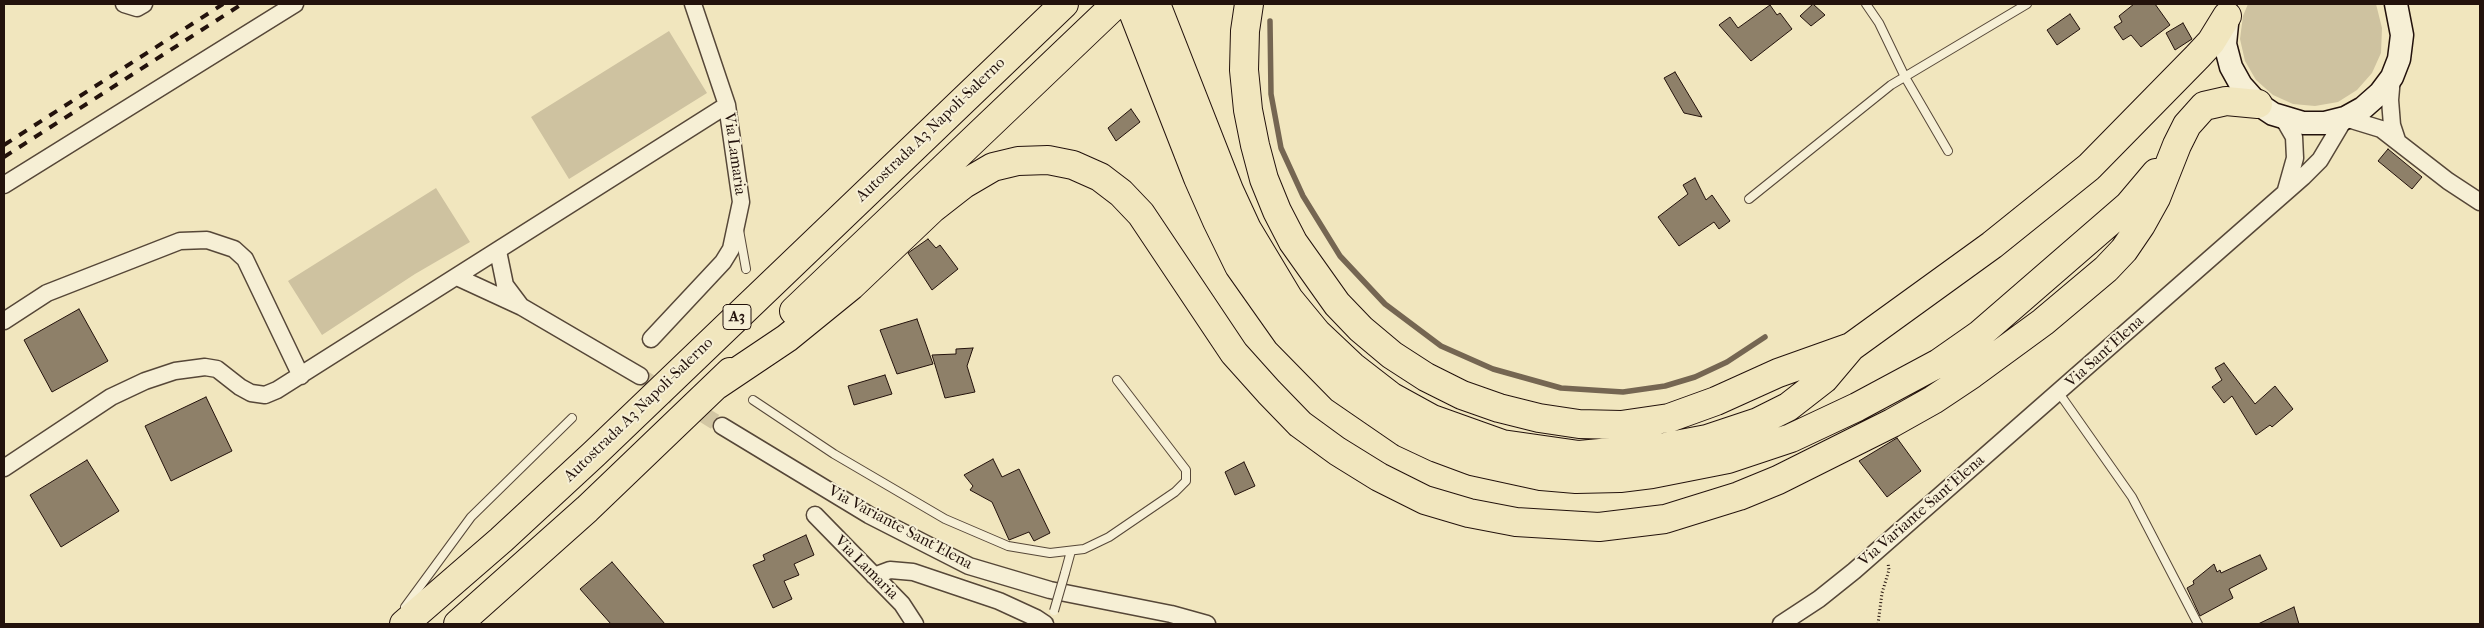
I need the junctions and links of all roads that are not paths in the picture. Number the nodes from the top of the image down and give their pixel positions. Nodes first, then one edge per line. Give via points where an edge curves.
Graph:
1 (124, 4) edge
2 (144, 4) edge
3 (294, 4) edge
4 (693, 4) edge
5 (1064, 4) edge
6 (1130, 4) edge
7 (1156, 4) edge
8 (1249, 4) edge
9 (1866, 4) edge
10 (2027, 4) edge
11 (2396, 4) edge
12 (2228, 8) edge
13 (1109, 10) edge
14 (1905, 77) junction
15 (2392, 77) junction
16 (2258, 104) junction
17 (727, 105) junction
18 (2283, 118) junction
19 (2345, 118) junction
20 (2397, 140) junction
21 (2177, 145) junction
22 (1948, 151) dead end
23 (4, 185) edge
24 (2286, 190) junction
25 (1749, 199) dead end
26 (2480, 202) edge
27 (738, 223) junction
28 (498, 251) junction
29 (746, 269) dead end
30 (457, 277) junction
31 (522, 307) junction
32 (4, 321) edge
33 (651, 339) dead end
34 (1851, 347) junction
35 (301, 376) junction
36 (640, 376) tunnel mouth
37 (1117, 380) dead end
38 (717, 385) junction
39 (2059, 393) junction
40 (753, 400) dead end
41 (572, 418) dead end
42 (722, 426) tunnel mouth
43 (4, 468) edge
44 (814, 515) dead end
45 (1071, 552) junction
46 (874, 576) junction
47 (401, 621) edge
48 (458, 624) edge
49 (914, 624) edge
50 (1045, 624) edge
51 (1050, 624) edge
52 (1207, 624) edge
53 (1781, 624) edge
54 (2198, 624) edge

1 - 2 street via 137,8
3 - 23 street
4 - 17 street, Via Lamaria
5 - 47 highway, Autostrada A3 Napoli-Salerno / A3 via 594,454 501,540
6 - 21 highway via 1217,221 1239,266 1287,334 1341,389 1406,432 1472,462 1540,476 1620,478 1728,459 1791,438 1889,391 1939,363 1979,335 2084,246 2129,206
7 - 34 highway via 1229,190 1251,236 1290,299 1317,333 1352,366 1392,397 1432,419 1502,444 1542,451 1580,455 1665,447 1707,439 1758,422 1788,407 1824,379
8 - 34 highway via 1244,70 1248,110 1255,146 1277,210 1293,242 1337,304 1392,355 1426,377 1462,395 1539,418 1579,424 1621,425 1668,418
9 - 14 lane
10 - 14 lane
11 - 15 main road via 2402,35 2399,60
12 - 16 main road via 2226,44 2231,67 2240,85
12 - 34 highway via 2211,42 2198,57 2089,167 1992,245
13 - 38 highway, A3
14 - 22 lane
14 - 25 lane
15 - 19 main road via 2363,108
15 - 20 street via 2390,100
16 - 18 main road
16 - 21 highway via 2226,100 2204,106 2187,125
17 - 27 street, Via Lamaria via 741,187
17 - 28 street
18 - 19 main road via 2303,123 2325,123
18 - 24 street via 2294,137 2295,151
19 - 20 street via 2381,129
19 - 24 street, Via Sant'Elena via 2320,160
20 - 26 street
21 - 38 highway via 2156,198 2124,250 2042,322 1986,364 1933,400 1830,455 1739,496 1665,518 1599,527 1516,522 1425,500 1379,477 1300,424 1269,392 1234,352 1140,214 1121,193 1100,177 1073,165 1048,160 1018,160 993,167 964,184 932,209 844,292 787,338
24 - 39 street, Via Sant'Elena
27 - 29 lane
27 - 33 street, Via Lamaria via 731,249 722,262
28 - 30 street
28 - 31 street via 505,285
30 - 31 street
30 - 35 street
31 - 36 street
32 - 35 street via 47,293 180,241 208,240 234,248 245,259
35 - 43 street via 265,395 240,388 217,369 191,368 145,381 111,397
37 - 45 lane via 1186,470 1186,481 1109,538
38 - 48 highway, A3 via 587,509
39 - 53 street, Via Variante Sant'Elena via 1820,599
39 - 54 lane, Via Sant'Elena via 2132,497
40 - 45 lane via 834,454 945,519 1008,546 1030,551
41 - 47 lane via 471,517
42 - 52 street, Via Variante Sant'Elena via 869,515 969,566 1058,592
44 - 46 street, Via Lamaria
45 - 51 lane, bridge
46 - 49 street, Via Lamaria via 902,604
46 - 50 street via 890,570 913,572 999,600

